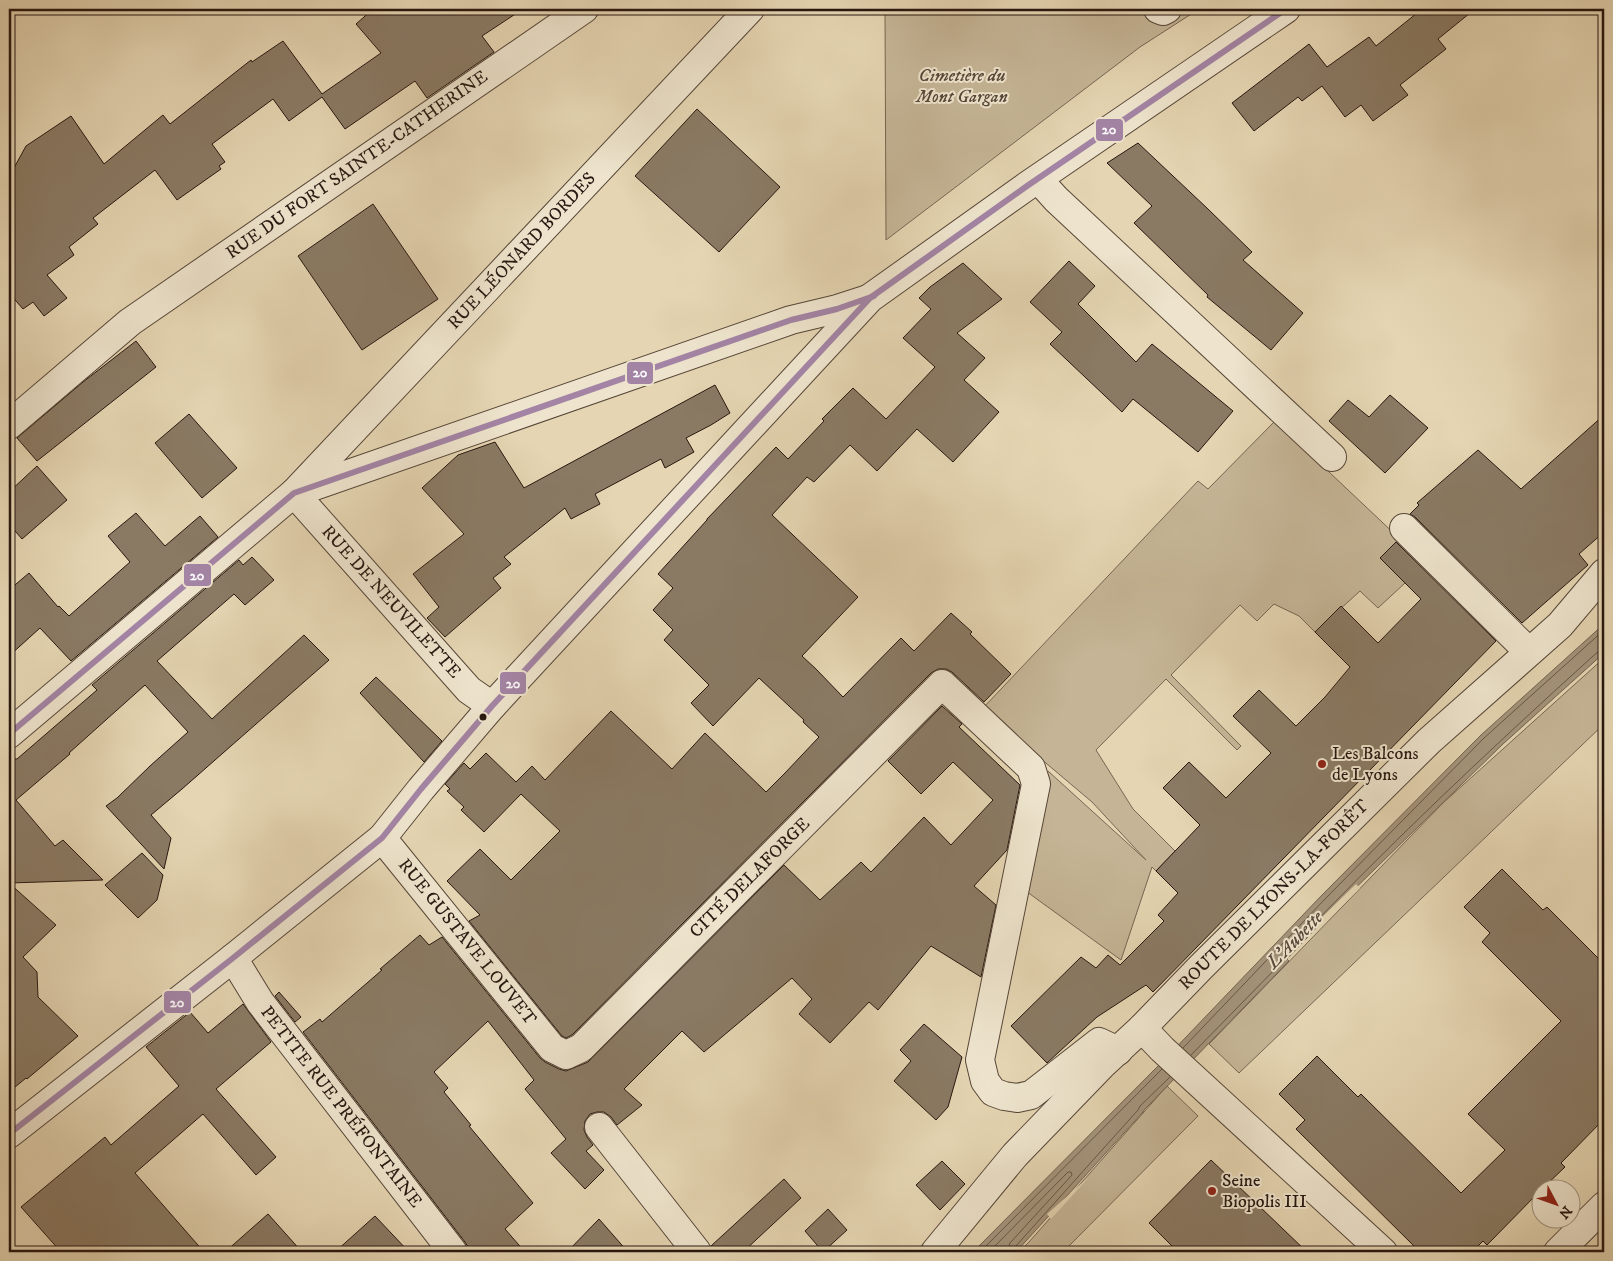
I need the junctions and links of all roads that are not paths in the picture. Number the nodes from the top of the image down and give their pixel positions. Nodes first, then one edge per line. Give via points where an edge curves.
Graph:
1 (584, 9) edge
2 (750, 9) edge
3 (1158, 9) edge
4 (1167, 9) edge
5 (1286, 9) edge
6 (1038, 178) junction
7 (870, 298) junction
8 (9, 425) edge
9 (1332, 457) dead end
10 (294, 494) junction
11 (1404, 528) dead end
12 (1604, 573) edge
13 (1528, 652) junction
14 (492, 706) junction
15 (9, 734) edge
16 (382, 838) junction
17 (233, 958) junction
18 (1142, 1028) junction
19 (552, 1048) joint
20 (1118, 1051) junction
21 (599, 1127) dead end
22 (9, 1134) edge
23 (1604, 1206) edge
24 (453, 1252) edge
25 (698, 1252) edge
26 (935, 1252) edge
27 (1382, 1252) edge
28 (1558, 1252) edge

1 - 8 street, RUE DU FORT SAINTE-CATHERINE via 130,322
2 - 10 street, RUE LÉONARD BORDES
3 - 4 street
5 - 6 street
6 - 7 street
6 - 9 street via 1056,199
7 - 10 street via 837,310 791,320
7 - 14 street
10 - 14 street, RUE DE NEUVILETTE via 469,690
10 - 15 street
11 - 13 street
12 - 13 street, ROUTE DE LYONS-LA-FORÊT via 1560,625
13 - 18 street, ROUTE DE LYONS-LA-FORÊT via 1429,741
14 - 16 street
16 - 17 street
16 - 19 street, RUE GUSTAVE LOUVET
17 - 22 street
17 - 24 street, PETITE RUE PRÉFONTAINE via 260,1002
18 - 20 street, ROUTE DE LYONS-LA-FORÊT
18 - 27 street
19 - 20 street, CITÉ DELAFORGE via 566,1055 581,1048 942,684 1031,768 1036,784 980,1060 985,1081 993,1092 1004,1096 1031,1095 1099,1042
20 - 26 street, ROUTE DE LYONS-LA-FORÊT via 1015,1155
21 - 25 street
23 - 28 street

